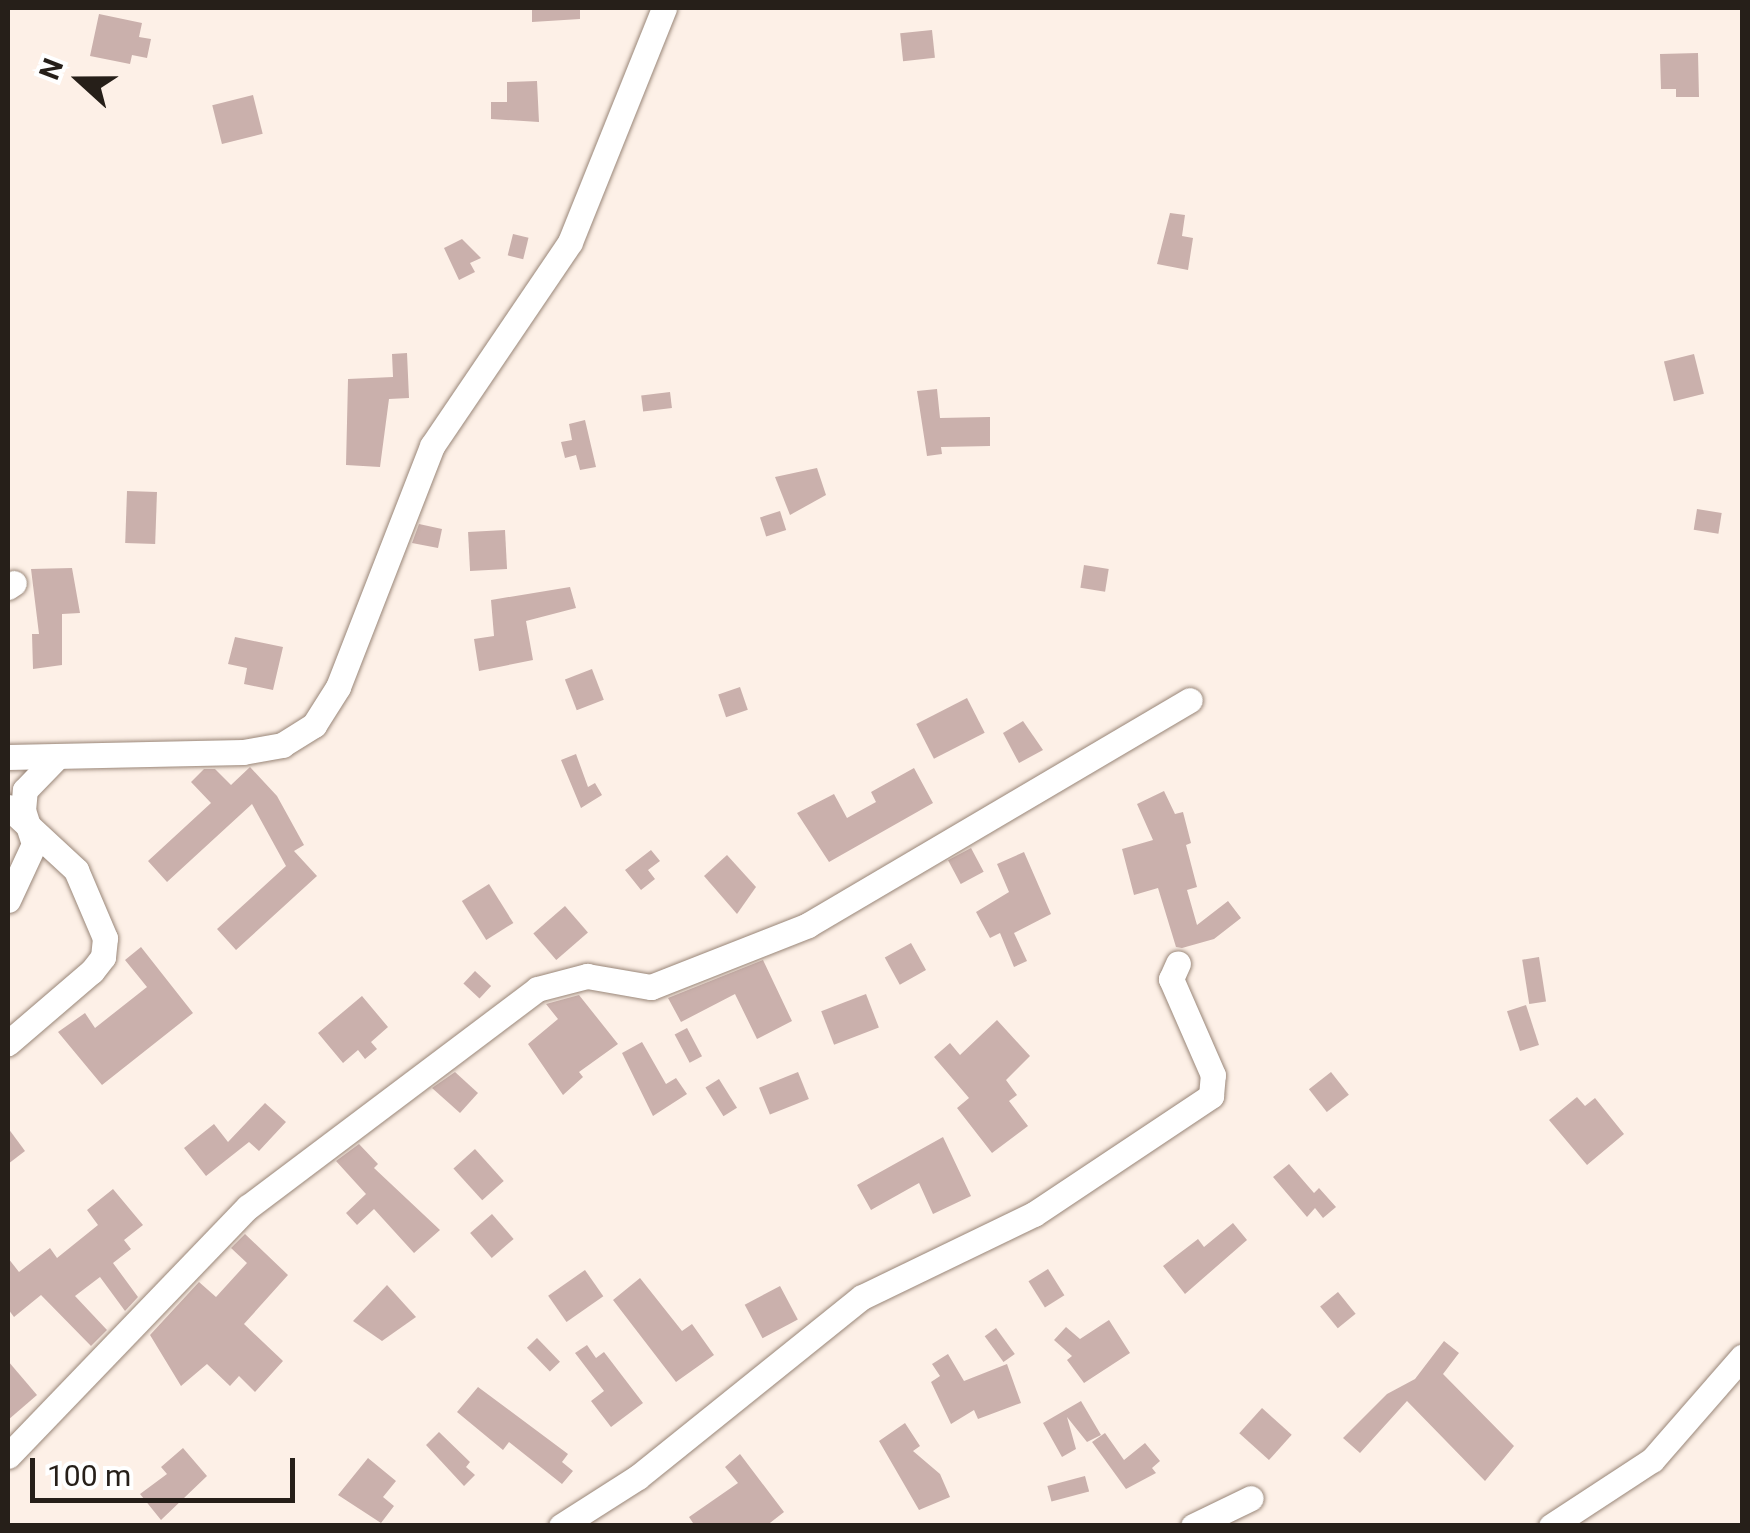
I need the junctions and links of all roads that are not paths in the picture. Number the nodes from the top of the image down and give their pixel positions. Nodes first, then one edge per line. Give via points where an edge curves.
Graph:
1 (664, 8) edge
2 (1190, 700) dead end
3 (58, 756) junction
4 (8, 757) edge
5 (8, 807) edge
6 (30, 825) junction
7 (8, 900) edge
8 (1178, 963) dead end
9 (8, 1043) edge
10 (1742, 1357) edge
11 (8, 1456) edge
12 (1251, 1498) dead end
13 (561, 1526) edge
14 (1193, 1526) edge
15 (1550, 1526) edge

1 - 3 street via 570,242 432,446 338,687 314,725 282,744 243,752
2 - 11 street via 808,926 651,987 587,976 537,988 248,1207
3 - 4 street
3 - 6 street via 25,790
5 - 6 street
6 - 7 street via 34,844
6 - 9 street via 76,870 100,915 103,957
8 - 13 street via 1172,979 1212,1075 1211,1096 1034,1214 862,1296 653,1466
10 - 15 street via 1652,1460
12 - 14 street

